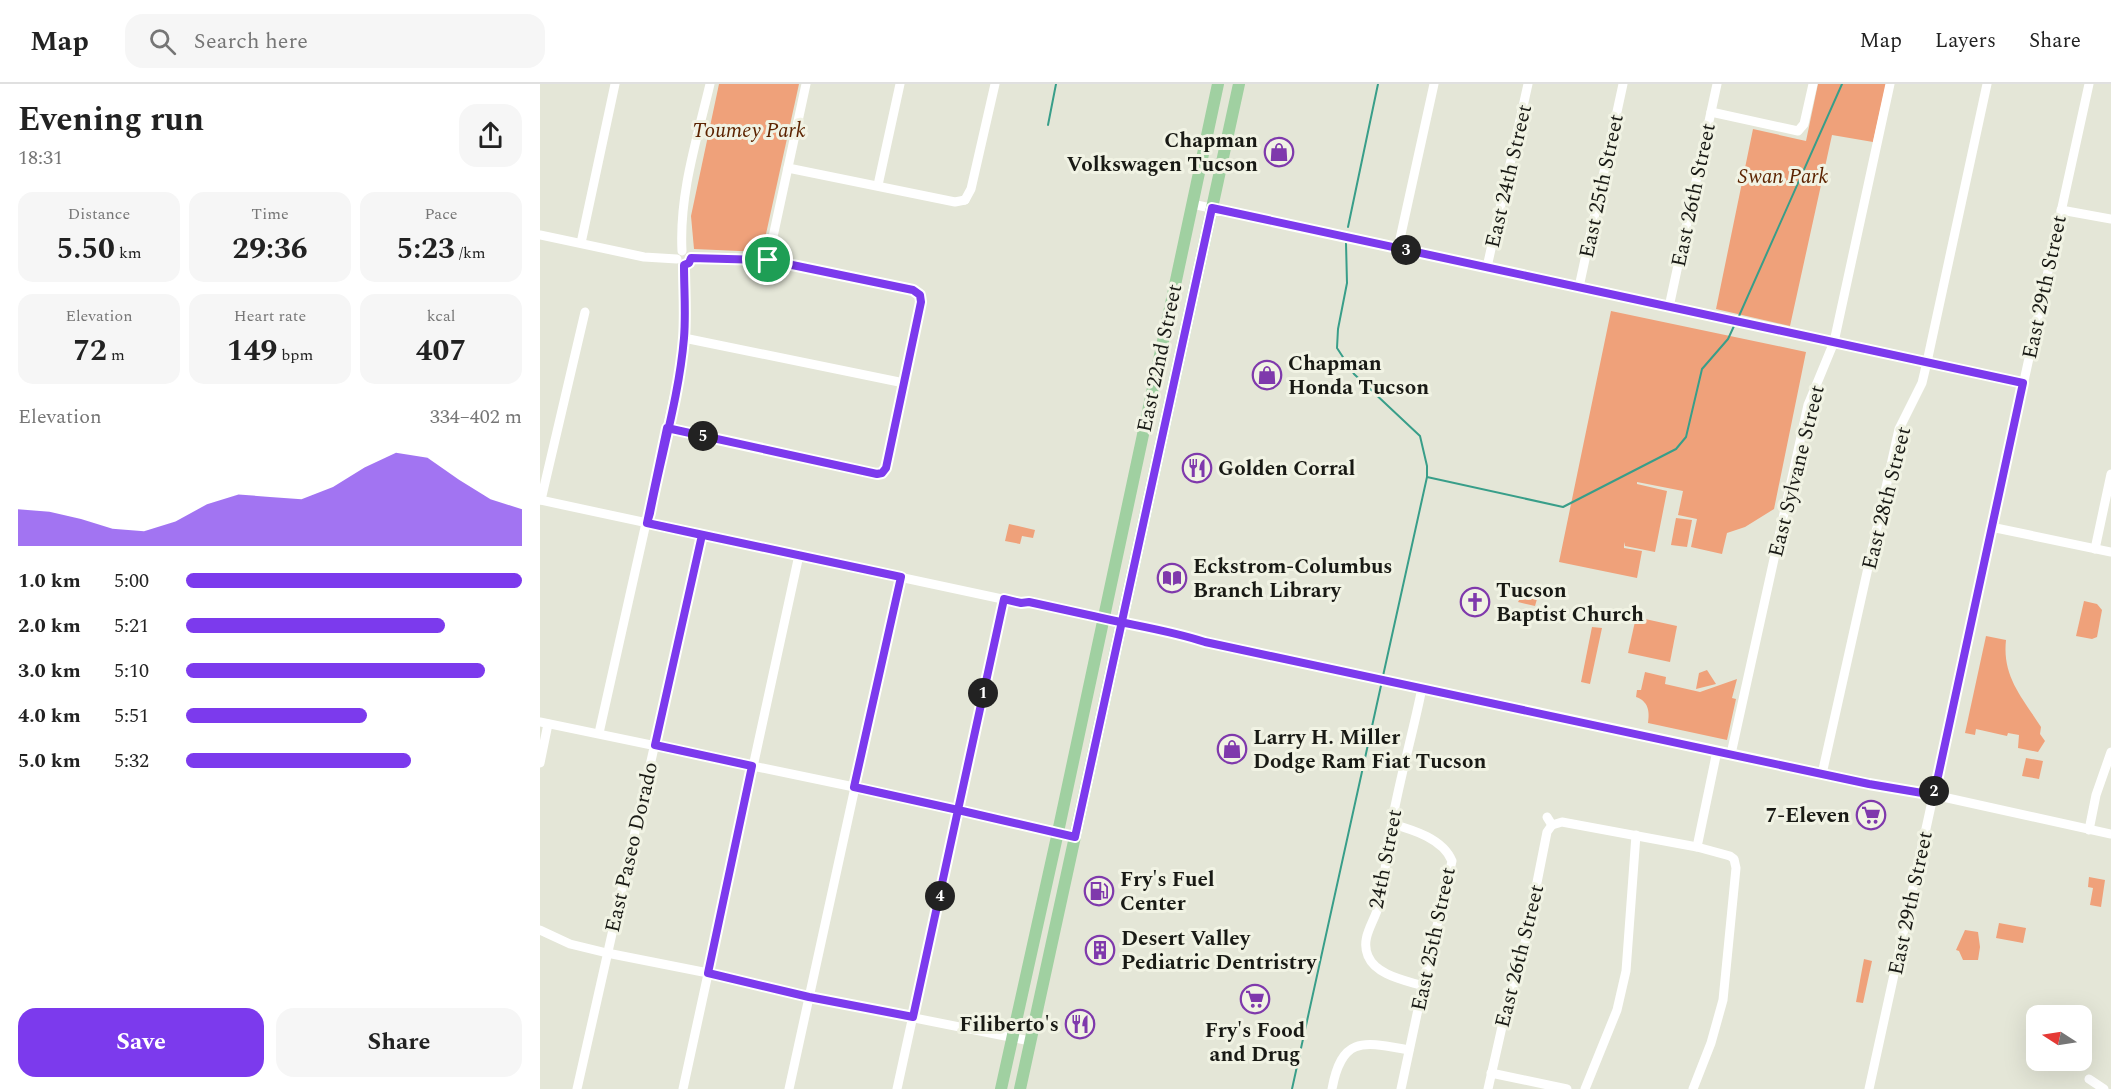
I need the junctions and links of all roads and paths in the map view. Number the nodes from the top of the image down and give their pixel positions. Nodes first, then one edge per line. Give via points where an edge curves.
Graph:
1 (615, 84) edge
2 (710, 84) edge
3 (806, 84) edge
4 (900, 84) edge
5 (995, 84) edge
6 (1218, 84) edge
7 (1239, 84) edge
8 (1434, 84) edge
9 (1528, 84) edge
10 (1623, 84) edge
11 (1717, 84) edge
12 (1813, 84) edge
13 (1890, 84) edge
14 (1987, 84) edge
15 (2089, 84) edge
16 (1711, 112) junction
17 (788, 168) junction
18 (878, 185) junction
19 (1191, 204) junction
20 (1212, 208) junction
21 (2061, 210) junction
22 (2111, 219) edge
23 (540, 235) edge
24 (581, 243) junction
25 (1398, 248) junction
26 (683, 258) junction
27 (768, 260) junction
28 (1487, 267) junction
29 (1579, 287) junction
30 (1669, 307) junction
31 (585, 312) dead end
32 (684, 338) junction
33 (1834, 342) junction
34 (1928, 362) junction
35 (904, 383) junction
36 (2023, 383) junction
37 (667, 428) junction
38 (2111, 474) edge
39 (540, 500) edge
40 (647, 523) junction
41 (1991, 527) junction
42 (702, 535) junction
43 (2095, 549) junction
44 (2111, 552) edge
45 (799, 555) junction
46 (901, 577) junction
47 (1004, 599) junction
48 (1104, 618) junction
49 (1121, 622) junction
50 (1419, 688) junction
51 (544, 723) edge
52 (599, 733) junction
53 (655, 745) junction
54 (1717, 751) junction
55 (2111, 753) edge
56 (1731, 754) junction
57 (540, 763) edge
58 (752, 766) junction
59 (1822, 774) junction
60 (854, 787) junction
61 (1934, 795) junction
62 (958, 810) junction
63 (1392, 824) junction
64 (2089, 830) junction
65 (1058, 832) junction
66 (2111, 834) edge
67 (1636, 835) junction
68 (1075, 837) junction
69 (1697, 847) junction
70 (540, 930) edge
71 (606, 953) junction
72 (708, 973) junction
73 (1423, 986) junction
74 (809, 997) junction
75 (913, 1017) junction
76 (1012, 1037) junction
77 (1030, 1041) junction
78 (1409, 1050) junction
79 (1491, 1073) junction
80 (2089, 1079) dead end
81 (577, 1089) edge
82 (683, 1089) edge
83 (789, 1089) edge
84 (897, 1089) edge
85 (1001, 1089) edge
86 (1020, 1089) edge
87 (1332, 1089) edge
88 (1401, 1089) edge
89 (1488, 1089) edge
90 (1567, 1089) edge
91 (1586, 1089) edge
92 (1693, 1089) edge
93 (1869, 1089) edge
94 (2104, 1089) edge

1 - 24 street
2 - 26 street via 684,200
3 - 17 street
4 - 18 street
5 - 18 street via 966,202
6 - 19 main road, East 22nd Street
7 - 20 main road, East 22nd Street
8 - 25 street
9 - 28 street, East 24th Street
10 - 29 street, East 25th Street
11 - 16 street, East 26th Street
12 - 16 street via 1804,124 1798,131
13 - 33 street, East Sylvane Street
14 - 34 street, East 28th Street
15 - 21 street, East 29th Street
16 - 30 street, East 26th Street
17 - 18 street
17 - 27 street
19 - 20 street
19 - 48 main road, East 22nd Street
20 - 25 street
20 - 49 main road, East 22nd Street
21 - 22 street
21 - 36 street, East 29th Street
23 - 24 street
24 - 26 street via 644,257
25 - 28 street
26 - 27 street
26 - 32 street
27 - 35 street via 913,290 922,296
28 - 29 street
29 - 30 street
30 - 33 street
31 - 39 street
32 - 35 street
32 - 37 street
33 - 34 street
33 - 56 street, East Sylvane Street via 1808,405
34 - 36 street
34 - 59 street, East 28th Street via 1899,429
35 - 37 street via 886,468 877,474
36 - 41 street, East 29th Street
37 - 40 street
38 - 43 street
39 - 40 street
40 - 42 street
40 - 52 street
41 - 43 street
41 - 61 street, East 29th Street
42 - 45 street
42 - 53 street, East Paseo Dorado
43 - 44 street
45 - 46 street
45 - 58 street
46 - 47 street
46 - 60 street
47 - 48 street
47 - 62 street
48 - 49 street
48 - 65 main road, East 22nd Street
49 - 50 street
49 - 68 main road, East 22nd Street
50 - 54 street
50 - 63 street, 24th Street
51 - 52 street
51 - 57 street
52 - 53 street
53 - 58 street
53 - 71 street, East Paseo Dorado
54 - 56 street
54 - 69 street
55 - 64 street
56 - 59 street
58 - 60 street
58 - 72 street
59 - 61 street
60 - 62 street
60 - 74 street
61 - 64 street
61 - 93 street, East 29th Street
62 - 65 street
62 - 75 street
63 - 73 street, 24th Street via 1387,868 1378,908 1366,936 1366,950 1375,966 1395,978
63 - 73 street, East 25th Street via 1436,841 1448,850 1452,861
64 - 66 street
65 - 68 street
65 - 76 main road, East 22nd Street
67 - 69 street
67 - 79 street, East 26th Street via 1550,821 1524,948
67 - 91 street via 1626,971 1617,1010
68 - 77 main road, East 22nd Street
69 - 92 street via 1737,857 1723,1000
70 - 71 street via 570,944
71 - 72 street
71 - 81 street, East Paseo Dorado
72 - 74 street
72 - 82 street
73 - 78 street, East 25th Street
74 - 75 street
74 - 83 street
75 - 76 street
75 - 84 street
76 - 77 street
76 - 85 main road, East 22nd Street
77 - 86 main road, East 22nd Street
78 - 87 street via 1364,1044 1351,1048 1342,1057
78 - 88 street, East 25th Street
79 - 89 street, East 26th Street
79 - 90 street
80 - 94 street

